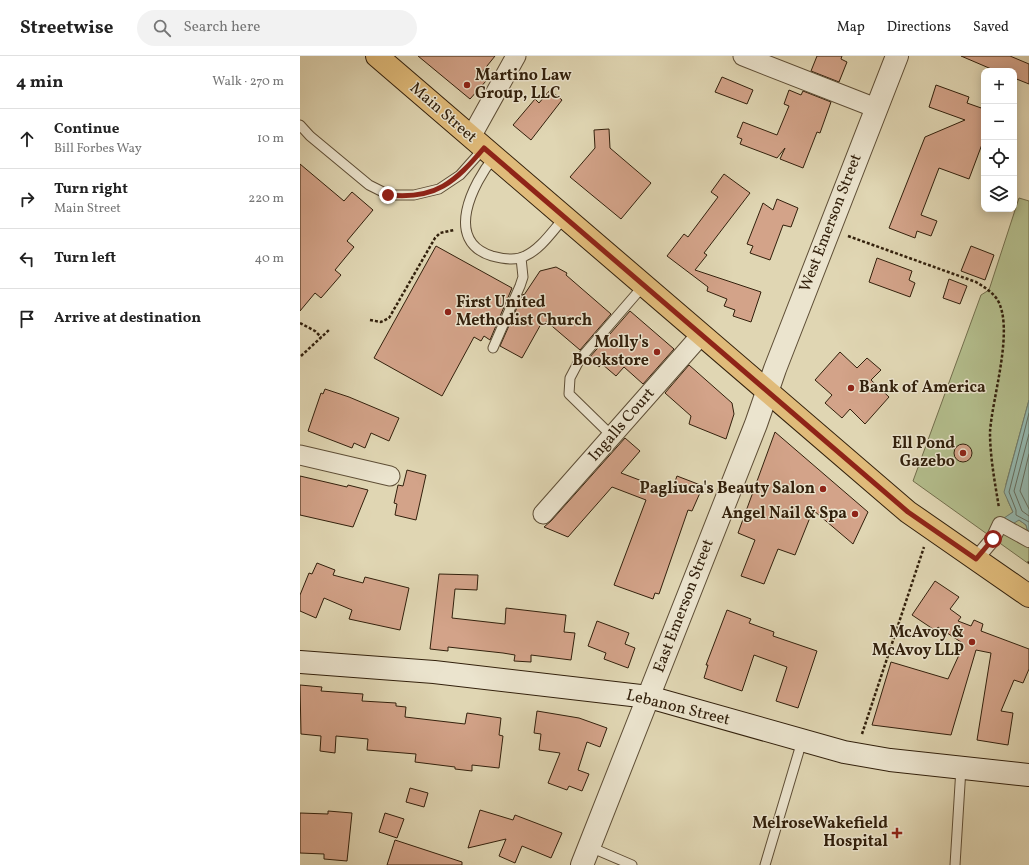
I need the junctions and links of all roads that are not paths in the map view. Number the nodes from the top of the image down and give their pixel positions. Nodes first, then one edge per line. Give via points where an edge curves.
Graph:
1 (377, 56) edge
2 (516, 56) edge
3 (742, 56) edge
4 (897, 56) edge
5 (876, 108) junction
6 (300, 125) edge
7 (483, 148) junction
8 (565, 217) junction
9 (521, 258) junction
10 (644, 285) junction
11 (701, 334) junction
12 (493, 348) dead end
13 (767, 391) junction
14 (612, 436) junction
15 (300, 455) edge
16 (390, 476) dead end
17 (544, 514) dead end
18 (1029, 540) edge
19 (976, 559) junction
20 (1029, 596) edge
21 (300, 662) edge
22 (649, 697) junction
23 (802, 741) junction
24 (961, 768) junction
25 (1029, 775) edge
26 (586, 856) edge
27 (632, 865) edge
28 (765, 865) edge
29 (955, 865) edge

1 - 7 main road, Main Street
2 - 7 street
3 - 5 street
4 - 5 street, West Emerson Street
5 - 13 street, West Emerson Street
6 - 7 lane via 369,185 388,195 414,195 439,189 460,175
7 - 8 main road, Main Street
7 - 9 lane via 477,181 467,208 466,229 471,241 488,255 502,259
8 - 9 lane via 531,253
8 - 10 main road, Main Street
9 - 12 lane via 522,282
10 - 11 main road, Main Street
10 - 14 lane via 580,359 570,378 569,394
11 - 13 main road, Main Street
11 - 14 street, Ingalls Court
13 - 19 main road, Main Street via 908,512
13 - 22 street, East Emerson Street
14 - 17 street, Ingalls Court
15 - 16 street
18 - 19 street via 1000,524 993,539
19 - 20 main road, Main Street
21 - 22 street, Lebanon Street via 434,672
22 - 23 street, Lebanon Street
22 - 26 street, East Emerson Street
23 - 24 street, Lebanon Street via 890,760
23 - 28 lane
24 - 25 street, Lebanon Street
24 - 29 lane
26 - 27 lane

